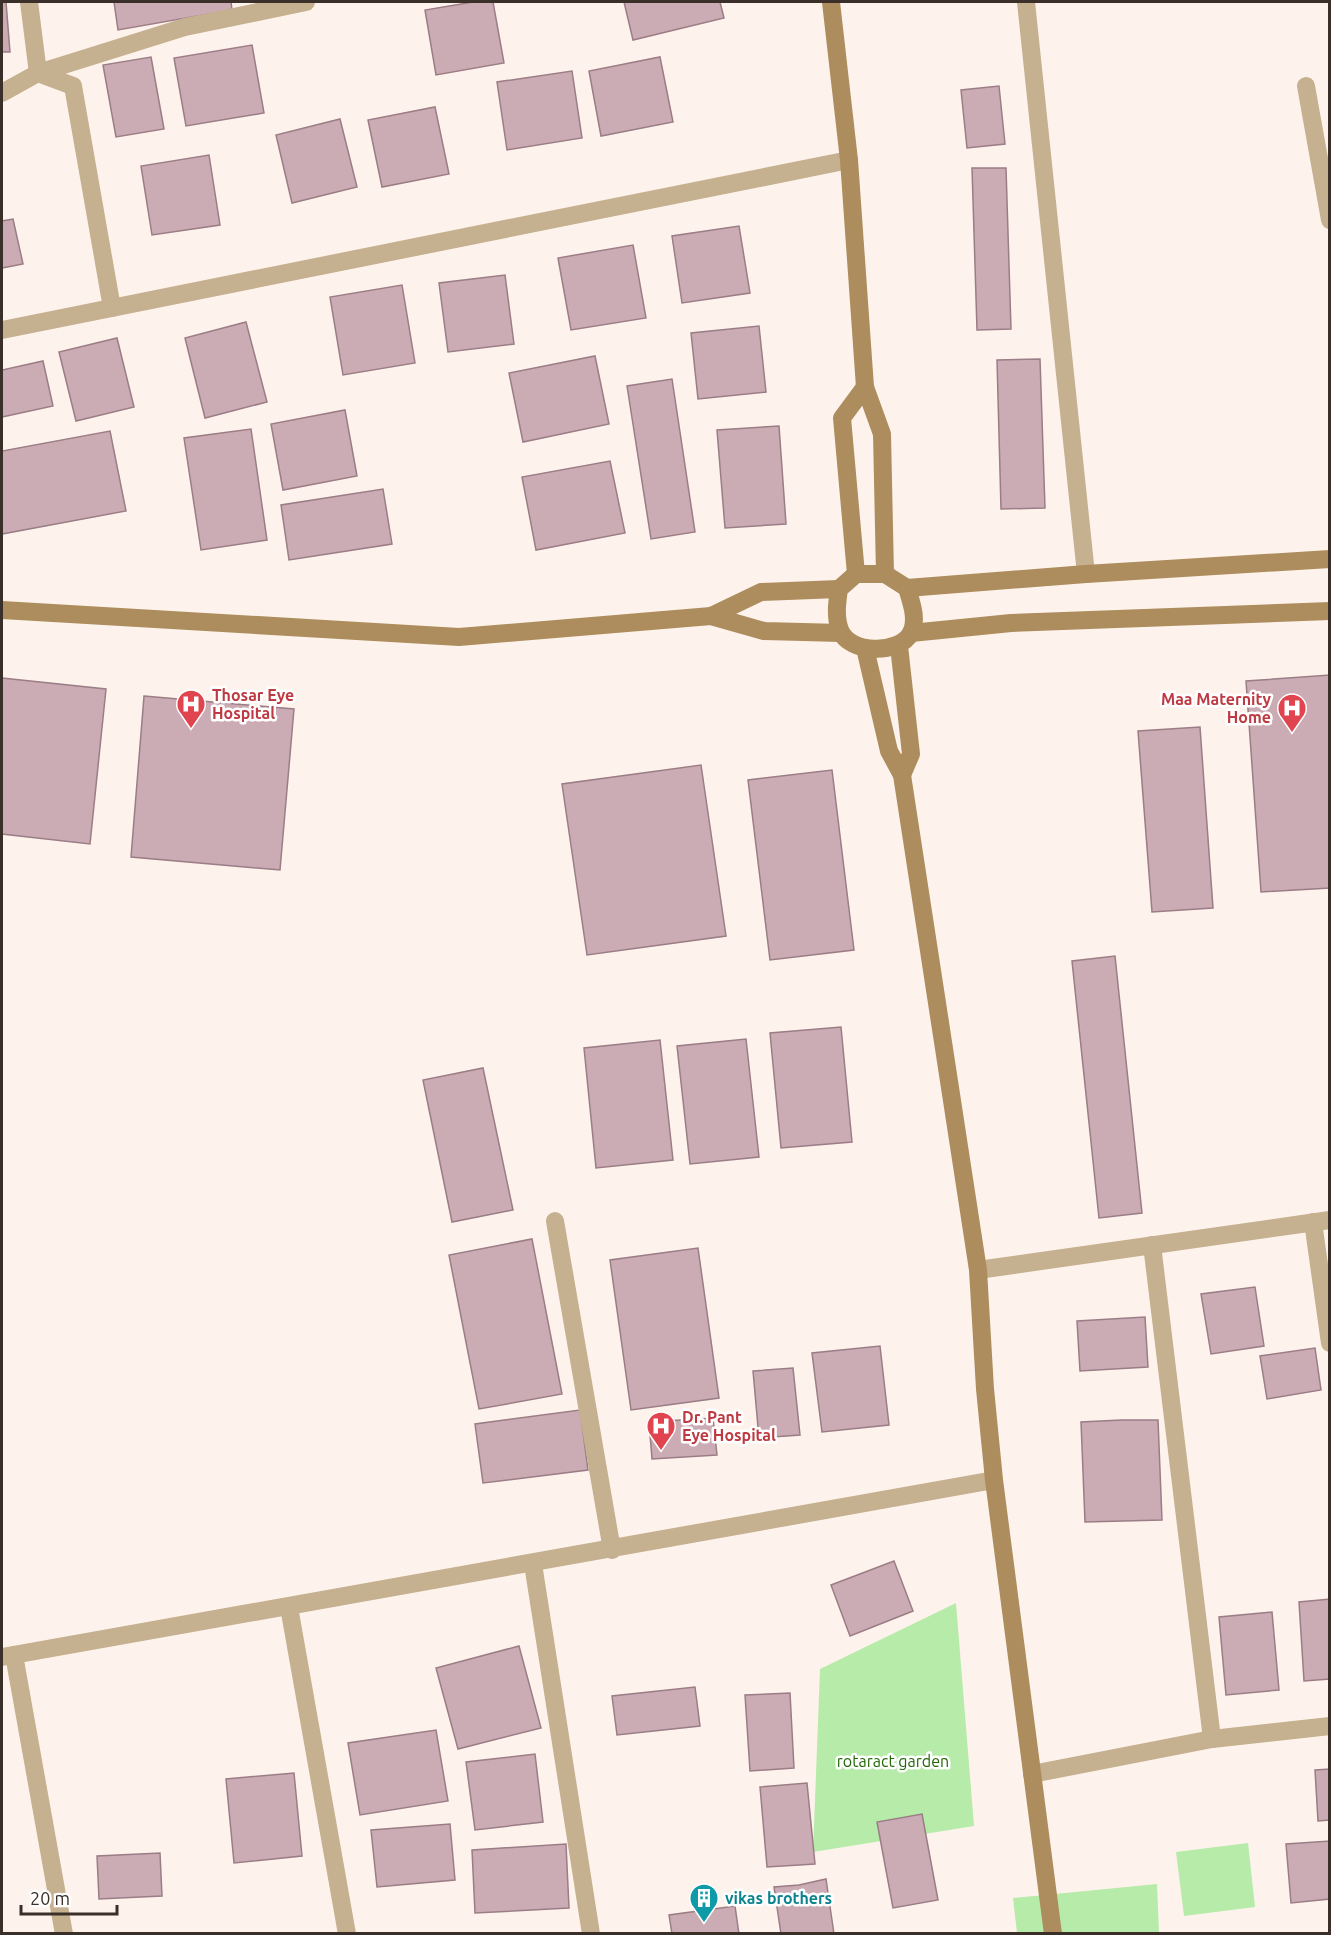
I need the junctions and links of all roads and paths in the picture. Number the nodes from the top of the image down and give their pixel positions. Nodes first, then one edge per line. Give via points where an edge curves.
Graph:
1 (29, 2) edge
2 (306, 2) edge
3 (831, 2) edge
4 (1026, 2) edge
5 (38, 73) junction
6 (1306, 86) dead end
7 (2, 93) edge
8 (849, 160) junction
9 (1329, 220) edge
10 (112, 308) junction
11 (2, 330) edge
12 (865, 387) junction
13 (1329, 559) edge
14 (856, 574) junction
15 (885, 574) junction
16 (1086, 574) junction
17 (907, 588) junction
18 (839, 589) junction
19 (2, 610) edge
20 (1329, 611) edge
21 (711, 616) junction
22 (841, 633) junction
23 (905, 639) junction
24 (865, 648) junction
25 (902, 775) junction
26 (555, 1221) dead end
27 (1321, 1221) edge
28 (1152, 1245) junction
29 (978, 1270) junction
30 (1329, 1343) edge
31 (994, 1480) junction
32 (612, 1550) junction
33 (533, 1564) junction
34 (289, 1607) junction
35 (8, 1656) edge
36 (1329, 1726) edge
37 (1212, 1739) junction
38 (1032, 1774) junction
39 (64, 1934) edge
40 (347, 1934) edge
41 (591, 1934) edge
42 (1053, 1934) edge

1 - 5 street
2 - 5 street via 185,27
3 - 8 main road
4 - 16 street
5 - 7 street
5 - 10 street via 73,86
6 - 9 street
8 - 10 street
8 - 12 main road
10 - 11 street
12 - 14 main road via 842,417
12 - 15 main road via 882,434
13 - 16 main road
14 - 15 main road
14 - 18 main road
15 - 17 main road
16 - 17 main road
17 - 23 main road via 914,612
18 - 21 main road via 761,592
18 - 22 main road via 836,610
19 - 21 main road via 459,637
20 - 23 main road via 1011,623
21 - 22 main road via 764,631
22 - 24 main road via 856,646
23 - 24 main road
23 - 25 main road via 911,754
24 - 25 main road via 888,752
25 - 29 main road
26 - 32 street
27 - 28 street
27 - 30 street
28 - 29 street
28 - 37 street
29 - 31 main road via 984,1389
31 - 32 street
31 - 38 main road
32 - 33 street
33 - 34 street
33 - 41 street
34 - 35 street
34 - 40 street
35 - 39 street
36 - 37 street
37 - 38 street
38 - 42 main road

